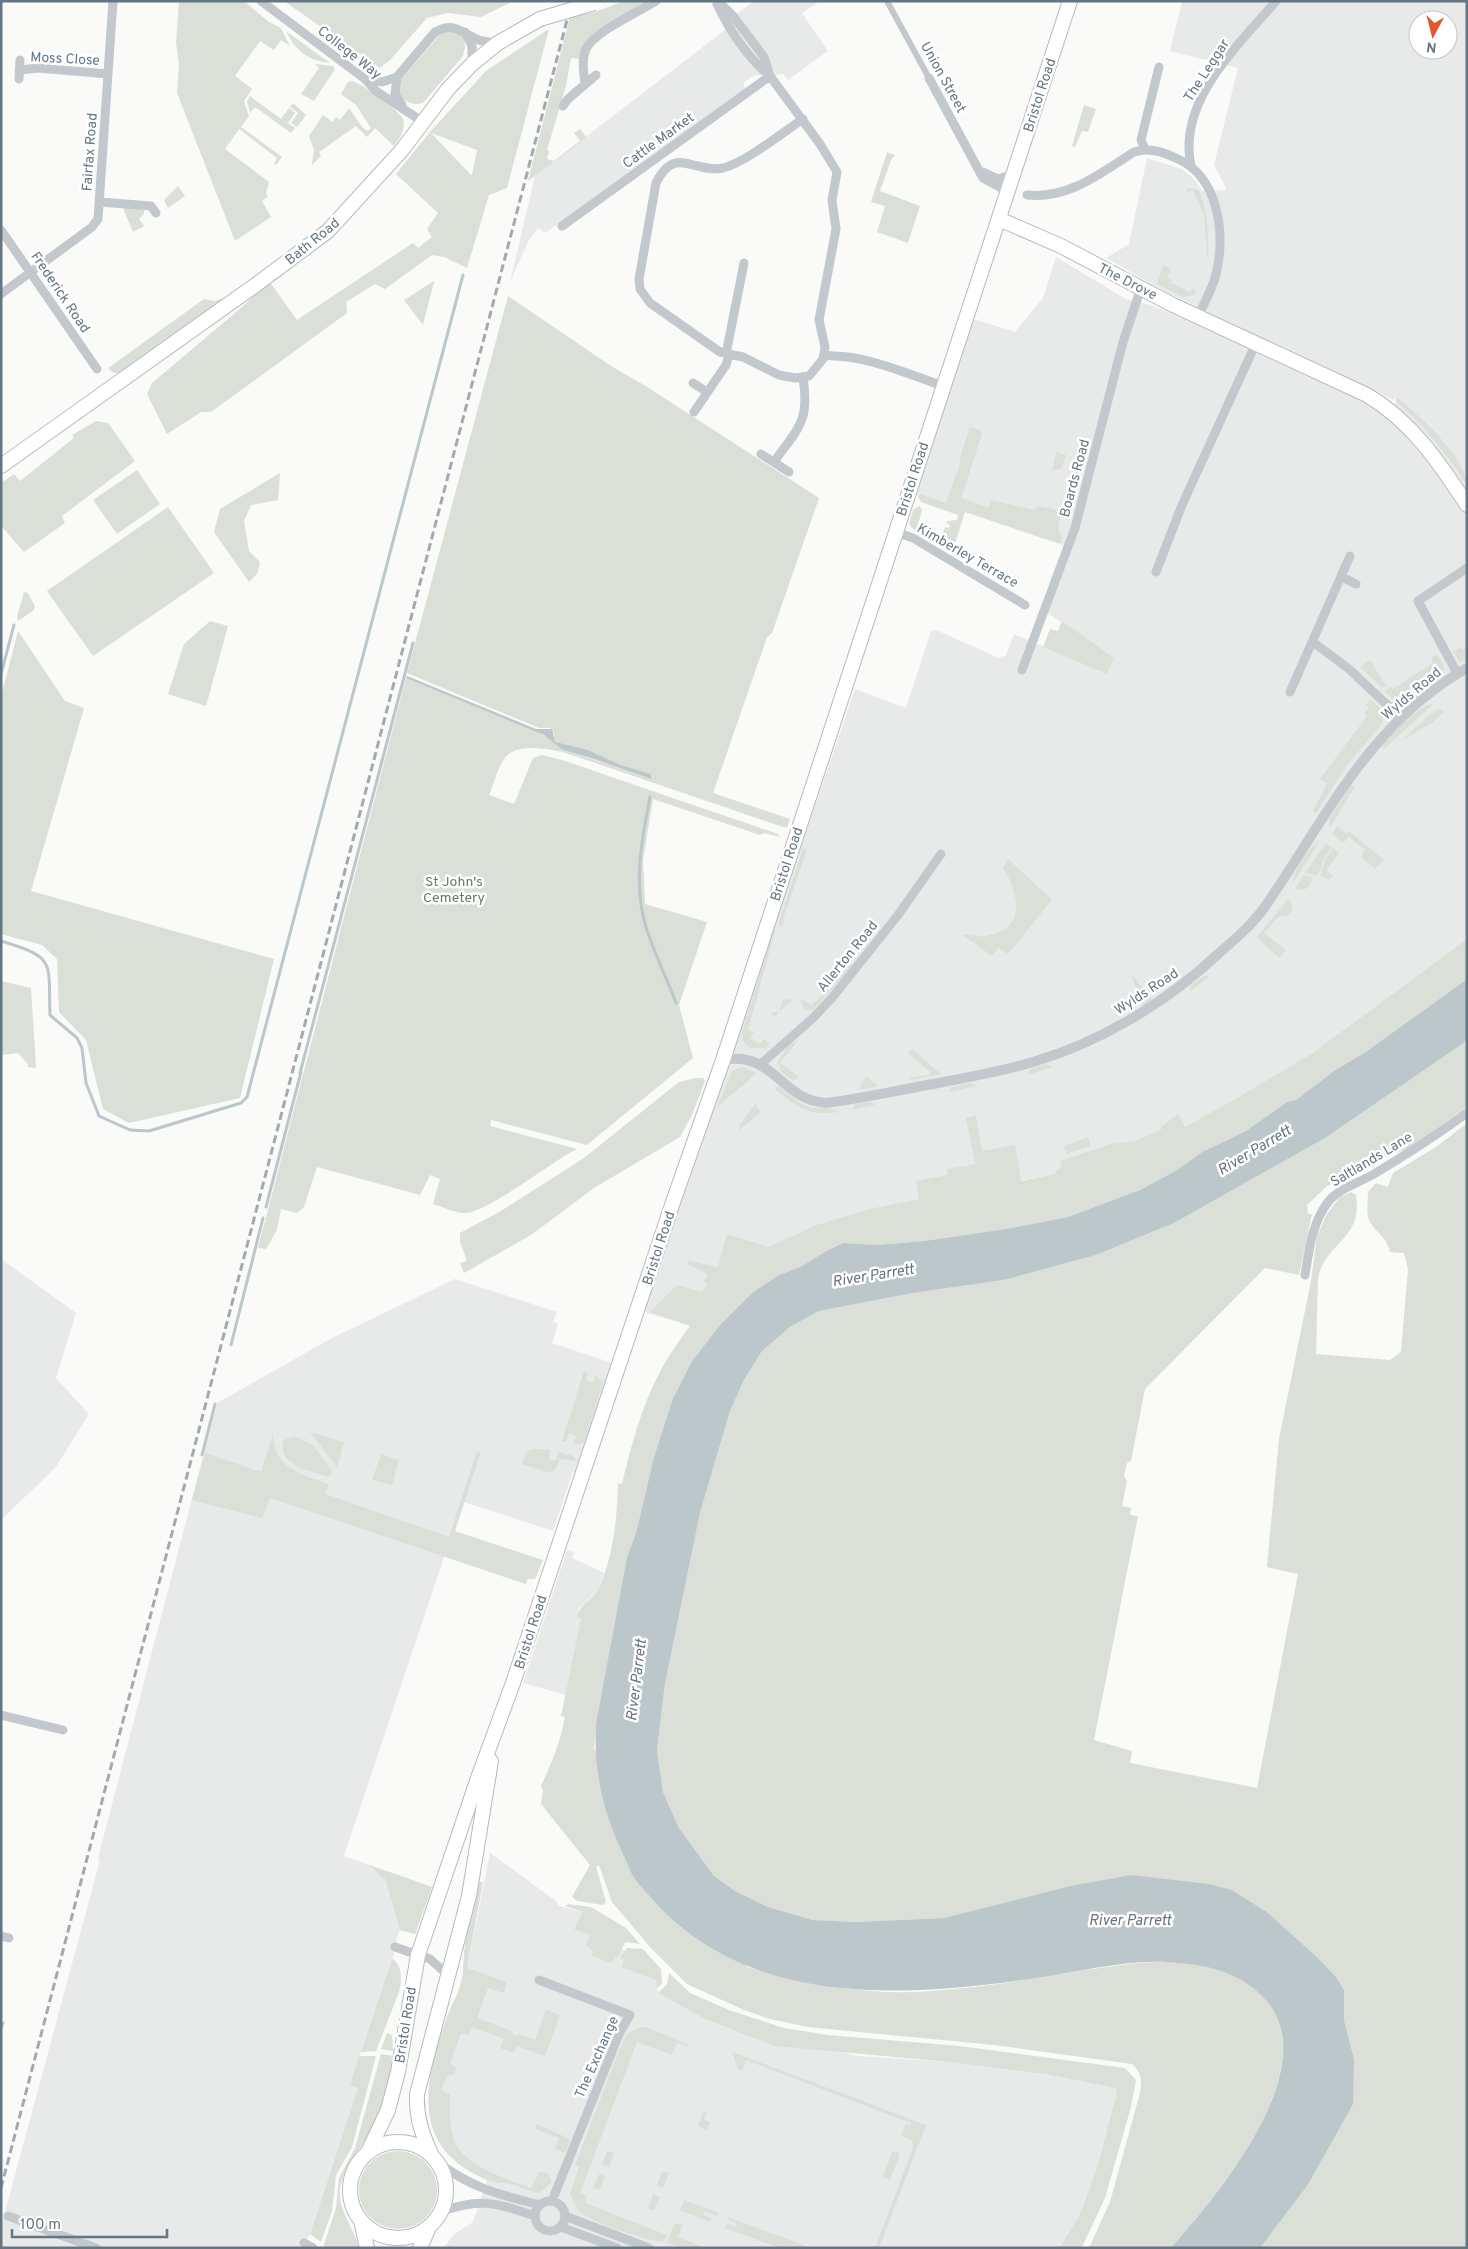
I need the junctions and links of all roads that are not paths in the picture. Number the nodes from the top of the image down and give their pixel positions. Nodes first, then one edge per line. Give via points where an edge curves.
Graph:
1 (113, 1) edge
2 (261, 1) edge
3 (656, 1) edge
4 (717, 1) edge
5 (887, 1) edge
6 (1070, 1) edge
7 (1276, 1) edge
8 (597, 2) edge
9 (465, 32) junction
10 (498, 43) junction
11 (20, 60) dead end
12 (472, 64) junction
13 (1159, 67) dead end
14 (108, 74) junction
15 (596, 75) dead end
16 (770, 76) junction
17 (397, 77) junction
18 (929, 78) joint
19 (364, 79) junction
20 (585, 84) junction
21 (563, 106) dead end
22 (405, 109) junction
23 (803, 119) junction
24 (423, 122) junction
25 (1145, 149) junction
26 (1191, 166) junction
27 (977, 167) junction
28 (1012, 175) junction
29 (1007, 191) junction
30 (1026, 195) dead end
31 (100, 202) junction
32 (156, 213) dead end
33 (999, 219) junction
34 (562, 226) dead end
35 (1, 230) edge
36 (744, 263) dead end
37 (31, 272) junction
38 (1141, 288) junction
39 (1, 294) edge
40 (1198, 316) junction
41 (1256, 343) junction
42 (728, 354) junction
43 (824, 356) junction
44 (98, 369) dead end
45 (803, 378) junction
46 (693, 383) dead end
47 (943, 386) junction
48 (707, 392) junction
49 (694, 412) dead end
50 (761, 454) dead end
51 (774, 462) junction
52 (1, 466) edge
53 (789, 472) dead end
54 (1467, 505) edge
55 (895, 532) junction
56 (1350, 556) dead end
57 (1467, 568) edge
58 (1156, 572) dead end
59 (1342, 578) junction
60 (1356, 584) dead end
61 (1026, 605) dead end
62 (1313, 642) junction
63 (1022, 670) dead end
64 (1462, 671) edge
65 (1290, 692) dead end
66 (1401, 718) junction
67 (941, 854) dead end
68 (723, 1060) junction
69 (761, 1064) junction
70 (1467, 1113) edge
71 (1305, 1275) dead end
72 (1, 1715) edge
73 (498, 1726) junction
74 (63, 1730) dead end
75 (395, 1948) dead end
76 (418, 1956) junction
77 (449, 1976) junction
78 (539, 1980) dead end
79 (368, 2152) junction
80 (434, 2159) junction
81 (552, 2201) junction
82 (540, 2205) junction
83 (440, 2212) junction
84 (8, 2216) dead end
85 (534, 2216) junction
86 (565, 2216) junction
87 (361, 2220) junction
88 (429, 2226) junction
89 (561, 2227) junction
90 (96, 2248) edge
91 (367, 2248) edge
92 (420, 2248) edge
93 (617, 2248) edge
94 (649, 2248) edge

1 - 14 street, Fairfax Road
2 - 19 street, College Way
3 - 20 street via 588,46 583,64
4 - 16 street via 733,16 764,57
5 - 18 street, Union Street
6 - 28 main road, Bristol Road
7 - 26 street, The Leggar via 1227,58 1197,103 1189,130
8 - 10 main road, Bath Road, bridge via 540,19
9 - 10 street via 479,40
9 - 12 street via 472,46
9 - 17 street via 453,27 435,32
10 - 12 main road, Bath Road
11 - 14 street, Moss Close via 19,75 38,68
12 - 24 main road, Bath Road
13 - 25 street via 1142,140
14 - 31 street, Fairfax Road
15 - 20 street
16 - 23 street
16 - 34 street, Cattle Market
17 - 19 street via 382,82
17 - 22 street via 395,94
18 - 27 street, Union Street
19 - 22 street, College Way via 376,91
20 - 21 street
22 - 24 street, College Way
23 - 42 street via 738,162 715,169 682,162 671,164 656,183 640,289 650,303 720,352
23 - 43 street via 837,172 832,200 836,229 819,320
24 - 52 main road, Bath Road via 328,231
25 - 26 street
25 - 30 street via 1134,152 1066,192 1047,196
26 - 40 street via 1210,189 1219,237 1217,271
27 - 28 street via 993,178
27 - 29 street, Union Street via 983,178
28 - 29 main road, Bristol Road
29 - 33 main road, Bristol Road
31 - 32 street via 151,206
31 - 37 street, Fairfax Road via 98,219 92,227
33 - 38 main road, The Drove via 1061,246
33 - 47 main road, Bristol Road
35 - 37 street, Frederick Road
36 - 42 street
37 - 39 street, Fairfax Road
37 - 44 street, Frederick Road
38 - 40 main road, The Drove
38 - 63 street, Boards Road via 1075,528
40 - 41 main road, The Drove
41 - 54 main road, The Drove via 1357,388 1393,412 1429,450
41 - 58 street via 1182,505
42 - 45 street via 743,357 779,375
42 - 48 street via 726,365
43 - 45 street via 809,376
43 - 47 street via 840,355 870,362
45 - 51 street via 805,412 798,429
46 - 48 street
47 - 55 main road, Bristol Road
48 - 49 street
50 - 51 street
51 - 53 street
55 - 61 street, Kimberley Terrace via 913,538
55 - 68 main road, Bristol Road
56 - 59 street
57 - 64 street via 1418,601
59 - 60 street
59 - 62 street
62 - 65 street
62 - 66 street via 1349,669
64 - 66 street, Wylds Road
66 - 69 street, Wylds Road via 1351,774 1262,911 1194,975 1119,1025 1063,1052 1016,1067 826,1103 808,1100
67 - 69 street, Allerton Road via 898,915 831,999
68 - 69 street, Wylds Road via 741,1057
68 - 73 main road, Bristol Road
70 - 71 street, Saltlands Lane via 1409,1153 1329,1201 1314,1226
72 - 74 street
73 - 76 main road, Bristol Road
73 - 77 main road, Bristol Road via 469,1896
75 - 76 street
76 - 77 street via 430,1959
76 - 79 main road, Bristol Road via 396,2082 388,2110
77 - 80 main road, Bristol Road via 417,2094 416,2113
78 - 81 street, The Exchange via 630,2015 609,2057
79 - 80 main road via 378,2146 400,2142 412,2144
79 - 87 main road via 354,2169 350,2185 351,2201
80 - 82 street via 468,2183 486,2191
80 - 83 main road via 446,2187
81 - 82 street
81 - 86 street via 562,2206
82 - 85 street
83 - 85 street via 482,2202
83 - 88 main road
84 - 90 street
85 - 89 street via 544,2230
86 - 89 street
86 - 94 street
87 - 88 main road via 378,2234 399,2238
87 - 91 main road
88 - 92 main road
89 - 93 street

